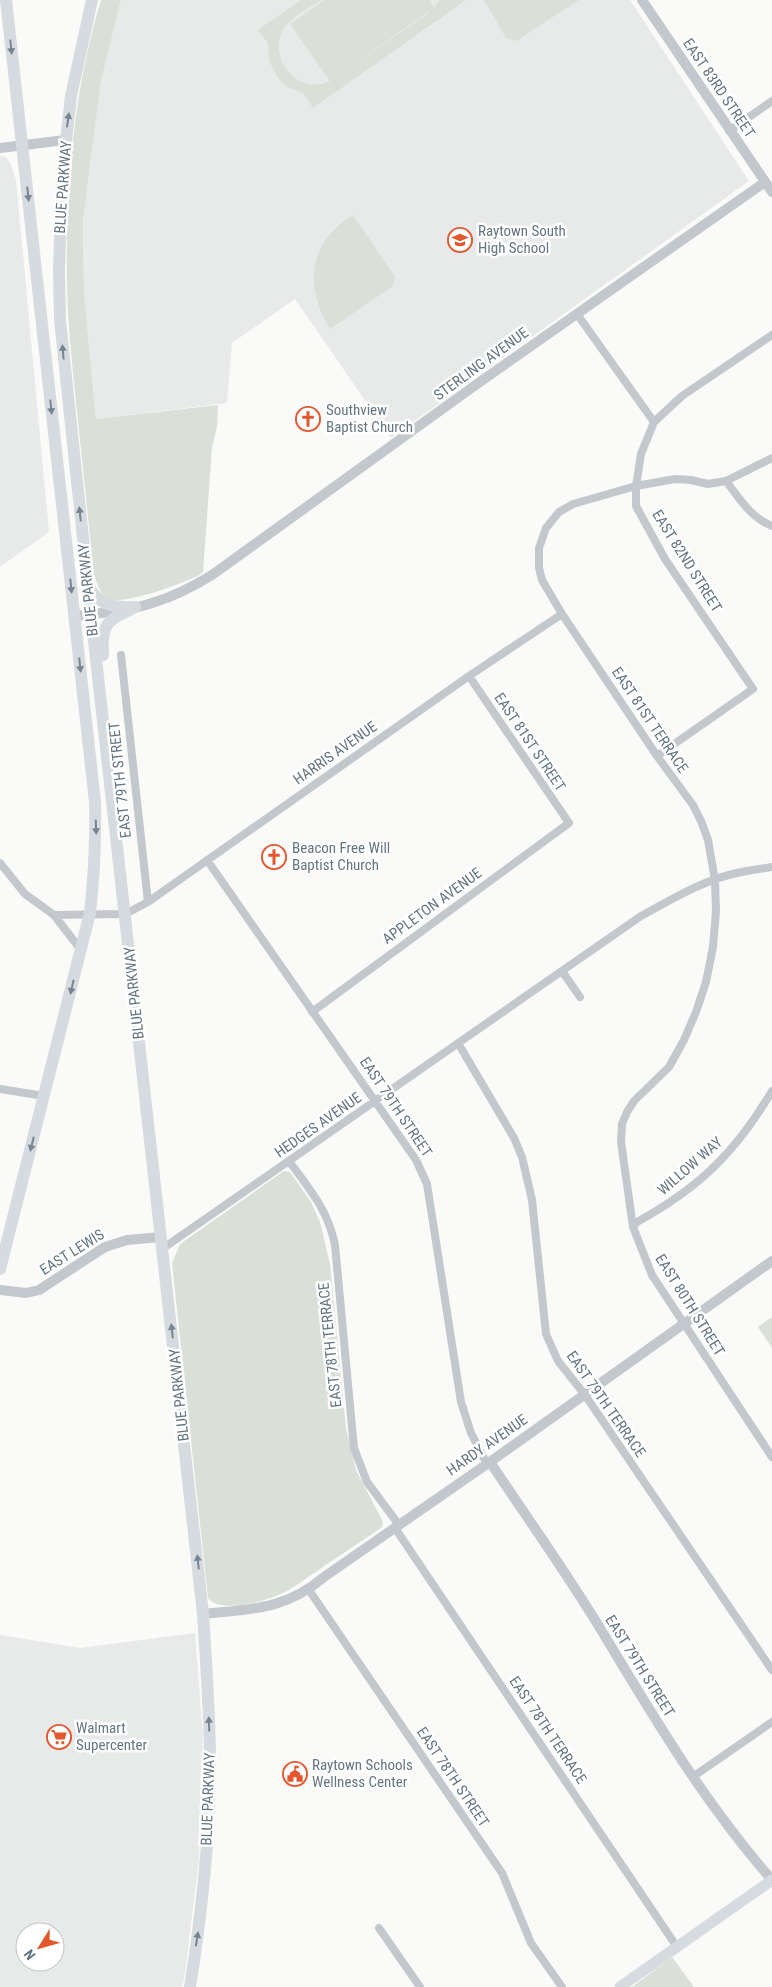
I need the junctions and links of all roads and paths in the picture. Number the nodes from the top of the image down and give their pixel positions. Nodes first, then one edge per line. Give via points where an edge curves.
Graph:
1 (6, 0) edge
2 (92, 0) edge
3 (642, 0) edge
4 (772, 101) edge
5 (730, 131) junction
6 (65, 140) junction
7 (22, 145) junction
8 (0, 148) edge
9 (765, 182) junction
10 (772, 192) edge
11 (577, 314) junction
12 (772, 335) edge
13 (654, 422) junction
14 (772, 458) edge
15 (726, 481) junction
16 (636, 486) junction
17 (772, 526) edge
18 (87, 582) junction
19 (135, 607) junction
20 (91, 614) junction
21 (562, 614) junction
22 (74, 616) junction
23 (121, 655) dead end
24 (469, 676) junction
25 (101, 700) junction
26 (657, 756) junction
27 (572, 824) joint
28 (207, 860) junction
29 (0, 863) edge
30 (772, 867) edge
31 (714, 880) junction
32 (148, 902) junction
33 (90, 913) junction
34 (125, 914) junction
35 (54, 915) junction
36 (81, 950) junction
37 (562, 970) junction
38 (580, 997) dead end
39 (312, 1012) junction
40 (458, 1043) junction
41 (0, 1089) edge
42 (772, 1091) edge
43 (44, 1096) junction
44 (374, 1102) junction
45 (289, 1162) junction
46 (633, 1227) junction
47 (162, 1243) junction
48 (772, 1261) edge
49 (0, 1269) edge
50 (0, 1290) edge
51 (684, 1324) junction
52 (585, 1395) junction
53 (772, 1457) edge
54 (489, 1463) junction
55 (397, 1526) junction
56 (309, 1590) junction
57 (203, 1614) junction
58 (772, 1670) edge
59 (772, 1722) edge
60 (694, 1776) junction
61 (772, 1880) edge
62 (379, 1928) dead end
63 (677, 1947) junction
64 (190, 1987) edge
65 (420, 1987) edge
66 (562, 1987) edge
67 (620, 1987) edge

1 -> 7 highway, BLUE PARKWAY
6 -> 2 highway, BLUE PARKWAY
3 - 5 street, EAST 83RD STREET
4 - 5 street
5 - 9 street, EAST 83RD STREET
6 - 7 street
18 -> 6 highway, BLUE PARKWAY via 60,320 59,215
7 - 8 street
7 -> 22 highway, BLUE PARKWAY
9 - 10 street, EAST 83RD STREET
9 - 11 street, STERLING AVENUE
11 - 13 street
11 - 19 street, STERLING AVENUE via 212,575 183,591
12 - 13 street via 682,396
13 - 16 street, EAST 82ND STREET via 641,454
14 - 15 street
15 - 16 street, EAST 81ST TERRACE via 708,484 675,479
15 - 17 street via 751,513
16 - 21 street, EAST 81ST TERRACE via 573,504 559,512 546,528 538,548 538,568
16 - 26 street, EAST 82ND STREET via 636,506 665,558 754,688
18 - 19 highway via 104,603 118,608
18 - 20 highway, BLUE PARKWAY
19 - 20 street, STERLING AVENUE
19 - 25 highway via 111,619 104,628
20 - 22 street, STERLING AVENUE
20 - 25 highway, BLUE PARKWAY
21 - 24 street, HARRIS AVENUE
21 - 26 street, EAST 81ST TERRACE
22 -> 33 highway, BLUE PARKWAY via 95,802 95,869
23 - 32 street, EAST 79TH STREET
24 - 27 street, EAST 81ST STREET
24 - 28 street, HARRIS AVENUE
25 - 34 highway, BLUE PARKWAY
26 - 31 street, EAST 81ST TERRACE via 701,821 708,840
27 - 39 street, APPLETON AVENUE
28 - 32 street, HARRIS AVENUE
28 - 39 street, EAST 79TH STREET
29 - 35 street via 25,894
30 - 31 street, HEDGES AVENUE
31 - 37 street, HEDGES AVENUE via 641,916
31 - 46 street, EAST 80TH STREET via 713,947 696,1012 669,1067 634,1101 622,1124 621,1142
32 - 34 street, HARRIS AVENUE
33 - 34 street
33 - 35 street
33 - 36 highway, BLUE PARKWAY
34 - 47 highway, BLUE PARKWAY
35 - 36 street
36 -> 43 highway, BLUE PARKWAY
37 - 38 street
37 - 40 street, HEDGES AVENUE
39 - 44 street, EAST 79TH STREET
40 - 44 street, HEDGES AVENUE
40 - 52 street, EAST 79TH TERRACE via 522,1157 532,1200 546,1334 558,1361
41 - 43 street
42 - 46 street, WILLOW WAY via 754,1122 722,1160 684,1193
43 -> 49 highway, BLUE PARKWAY
44 - 45 street, HEDGES AVENUE
44 - 54 street, EAST 79TH STREET via 416,1160 427,1184 461,1402 471,1433
45 - 47 street, HEDGES AVENUE
45 - 55 street, EAST 78TH TERRACE via 322,1206 331,1227 354,1448 367,1482
46 - 51 street, EAST 80TH STREET via 652,1275
47 - 50 street, EAST LEWIS via 127,1240 105,1247 39,1290 26,1293
57 -> 47 highway, BLUE PARKWAY
48 - 51 street, HARDY AVENUE
51 - 52 street, HARDY AVENUE
51 - 53 street, EAST 80TH STREET
52 - 54 street, HARDY AVENUE
52 - 58 street, EAST 79TH TERRACE
54 - 55 street, HARDY AVENUE
54 - 60 street, EAST 79TH STREET
55 - 56 street, HARDY AVENUE
55 - 63 street, EAST 78TH TERRACE
56 - 57 street, HARDY AVENUE via 266,1607
56 - 66 street, EAST 78TH STREET via 502,1873 532,1943
64 -> 57 highway, BLUE PARKWAY via 209,1822 210,1762
59 - 60 street
60 - 61 street, EAST 79TH STREET via 732,1832
61 - 63 main road
62 - 65 street
63 - 67 main road

